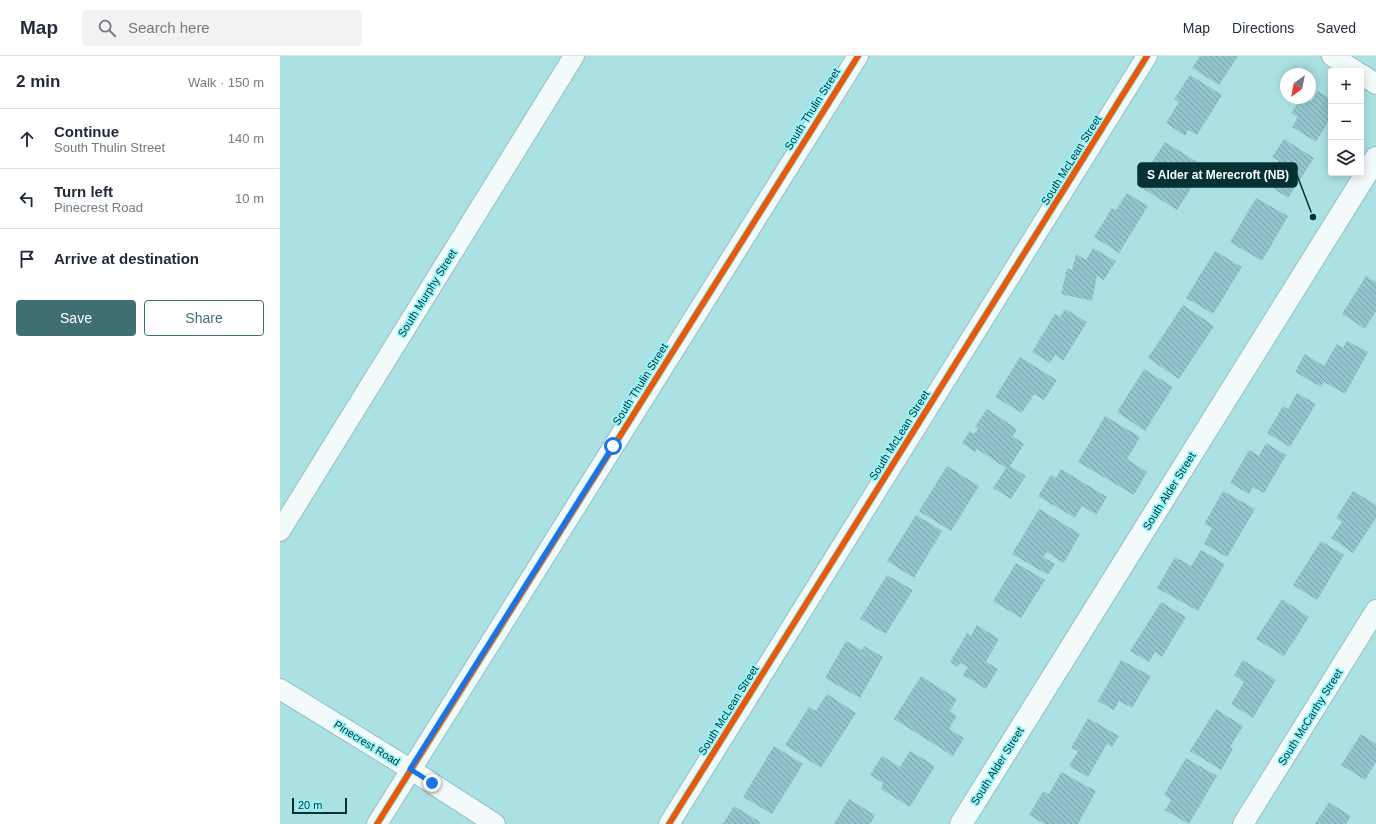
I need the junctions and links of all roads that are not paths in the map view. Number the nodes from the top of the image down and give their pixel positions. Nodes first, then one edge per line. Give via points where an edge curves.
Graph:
1 (574, 56) edge
2 (858, 56) edge
3 (1147, 56) edge
4 (1332, 56) edge
5 (1351, 68) edge
6 (1364, 76) edge
7 (1376, 84) edge
8 (1376, 158) edge
9 (280, 531) edge
10 (1376, 610) edge
11 (280, 689) edge
12 (410, 769) junction
13 (377, 824) edge
14 (495, 824) edge
15 (669, 824) edge
16 (961, 824) edge
17 (1243, 824) edge

1 - 9 street, South Murphy Street
2 - 12 street, South Thulin Street
3 - 15 street, South McLean Street
4 - 5 street
6 - 7 street
8 - 16 street, South Alder Street
10 - 17 street, South McCarthy Street
11 - 12 street, Pinecrest Road
12 - 13 street, South Thulin Street
12 - 14 street, Pinecrest Road

